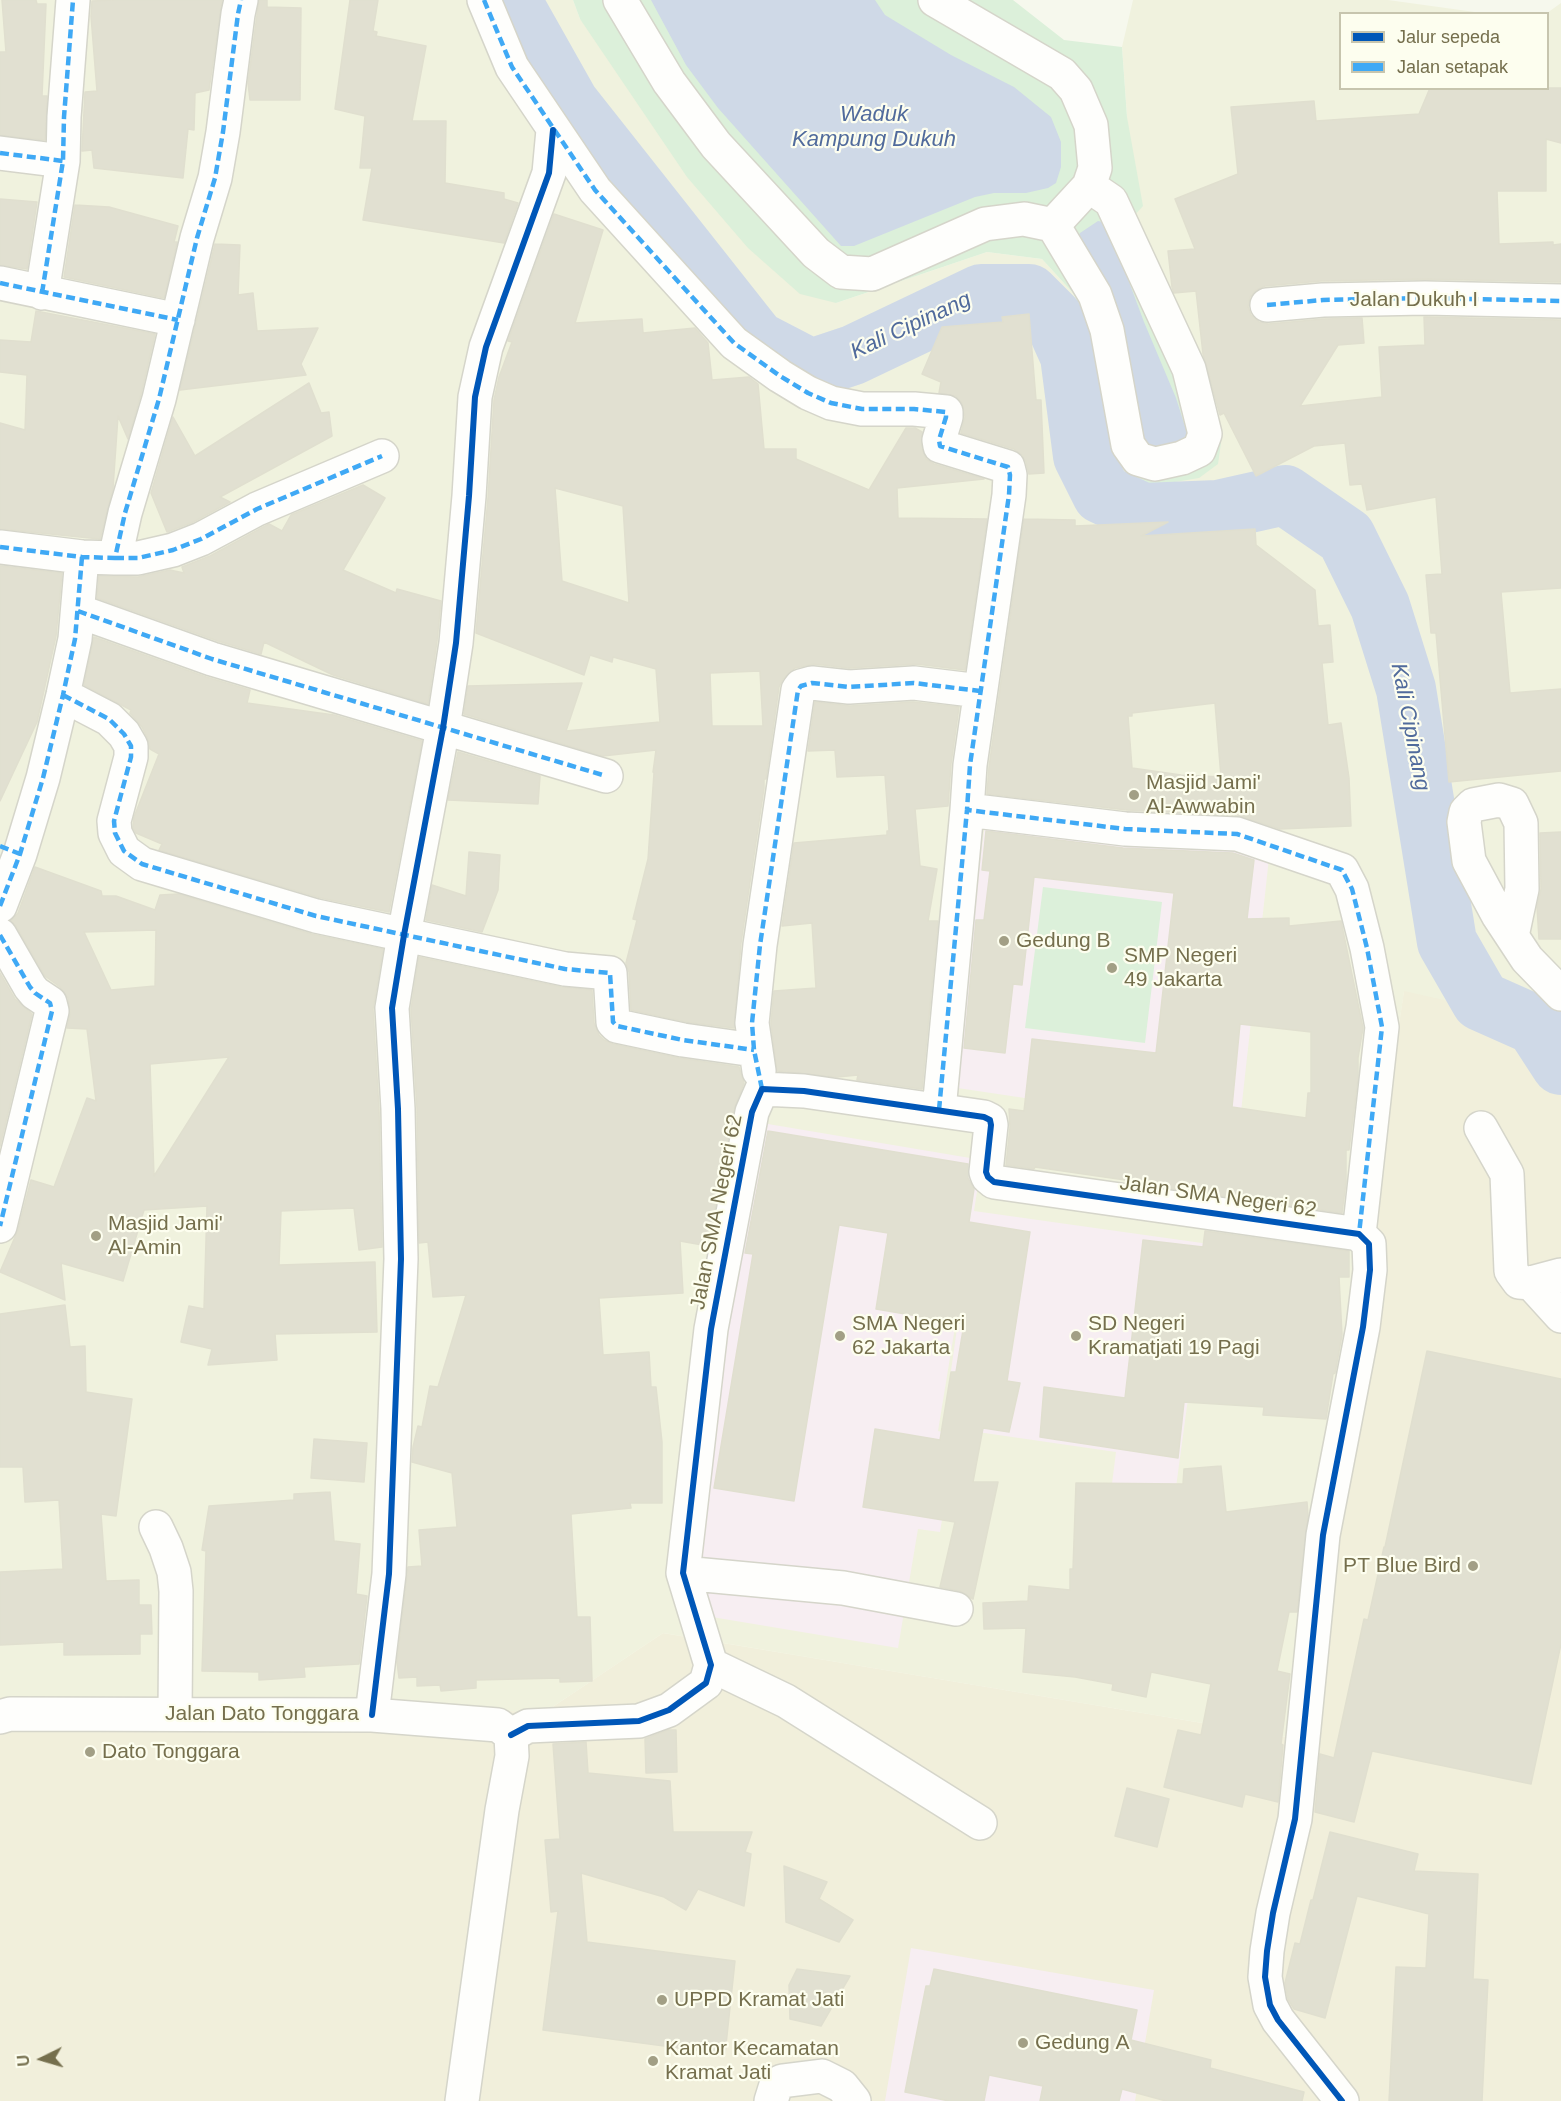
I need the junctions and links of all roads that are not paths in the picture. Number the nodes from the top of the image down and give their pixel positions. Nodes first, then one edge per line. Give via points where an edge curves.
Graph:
1 (74, 0) edge
2 (241, 0) edge
3 (484, 0) edge
4 (620, 0) edge
5 (935, 0) edge
6 (553, 130) junction
7 (0, 153) edge
8 (63, 161) junction
9 (1089, 186) junction
10 (1053, 225) junction
11 (0, 283) edge
12 (42, 292) junction
13 (1561, 301) edge
14 (1267, 304) dead end
15 (178, 320) junction
16 (382, 456) dead end
17 (0, 547) edge
18 (82, 557) junction
19 (115, 558) junction
20 (78, 611) junction
21 (980, 691) junction
22 (63, 695) junction
23 (443, 728) junction
24 (606, 776) dead end
25 (967, 810) junction
26 (10, 850) edge
27 (0, 906) edge
28 (404, 934) junction
29 (0, 935) edge
30 (1512, 936) dead end
31 (1561, 994) edge
32 (754, 1050) junction
33 (762, 1089) junction
34 (939, 1110) junction
35 (1481, 1128) dead end
36 (0, 1226) edge
37 (1359, 1234) junction
38 (1546, 1279) edge
39 (1561, 1316) edge
40 (156, 1527) dead end
41 (683, 1573) junction
42 (956, 1609) dead end
43 (711, 1665) junction
44 (175, 1714) junction
45 (372, 1715) junction
46 (0, 1717) edge
47 (511, 1735) junction
48 (980, 1823) dead end
49 (462, 2101) edge
50 (771, 2101) edge
51 (854, 2101) edge
52 (1342, 2101) edge

1 - 8 street
2 - 15 street via 214,178
3 - 6 street via 512,67
4 - 10 street via 669,82 716,145 816,253 841,272 872,274 986,224 1024,219
5 - 9 street via 1062,74 1076,90 1091,125 1095,168
6 - 21 street via 595,190 734,343 808,393 831,403 862,409 946,412 939,446 1008,467 1009,495
6 - 23 street via 549,173 486,347 475,397 456,643
7 - 8 street
8 - 12 street
9 - 10 street
9 - 10 street via 1111,201 1189,369 1205,434 1199,450 1155,464 1138,459 1128,445 1107,330 1095,295
11 - 12 street
12 - 15 street
13 - 14 street, Jalan Dukuh I via 1425,298
15 - 19 street
16 - 19 street via 173,550 132,559
17 - 18 street
18 - 19 street
18 - 20 street
20 - 22 street
20 - 23 street via 212,658
21 - 25 street
21 - 32 street via 914,682 849,687 812,683 798,690 760,945 752,1023
22 - 26 street via 43,778
22 - 28 street via 109,719 131,746 114,821 117,838 129,856 141,864 316,916
23 - 24 street
23 - 28 street
25 - 34 street
25 - 37 street via 1125,829 1237,834 1342,870 1352,889 1382,1027
26 - 27 street
28 - 32 street via 565,969 610,972 613,1022 617,1026
28 - 45 street via 392,1008 399,1109 401,1259 389,1574
29 - 36 street via 30,987 50,1003 52,1011
30 - 31 street via 1527,959
32 - 33 street
33 - 34 street, Jalan SMA Negeri 62
33 - 41 street, Jalan SMA Negeri 62 via 752,1112 711,1329
34 - 37 street, Jalan SMA Negeri 62 via 990,1120 986,1170 994,1182
35 - 38 street via 1507,1174 1512,1271 1519,1282
37 - 52 street via 1369,1244 1363,1327 1323,1535 1295,1819 1273,1913 1265,1977 1270,2005 1278,2020
38 - 39 street
40 - 44 street via 174,1572 176,1591
41 - 42 street via 843,1588
41 - 43 street, Jalan SMA Negeri 62
43 - 47 street via 706,1683 669,1710 639,1721 528,1726
43 - 48 street via 786,1701
44 - 45 street, Jalan Dato Tonggara
44 - 46 street, Jalan Dato Tonggara
45 - 47 street, Jalan Dato Tonggara via 498,1725
47 - 49 street via 512,1756
50 - 51 street via 776,2085 782,2081 822,2076 842,2086

